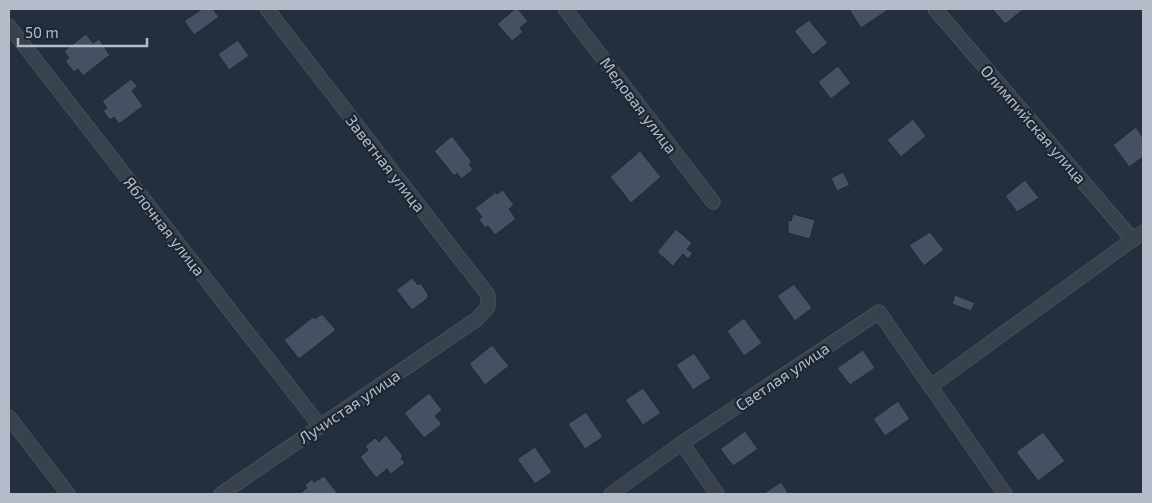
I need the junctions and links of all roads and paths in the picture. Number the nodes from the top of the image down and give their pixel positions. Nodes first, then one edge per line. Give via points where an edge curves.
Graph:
1 (267, 9) edge
2 (565, 9) edge
3 (935, 9) edge
4 (9, 26) edge
5 (713, 202) dead end
6 (1138, 236) edge
7 (477, 319) joint
8 (931, 386) junction
9 (9, 417) edge
10 (320, 426) junction
11 (682, 443) junction
12 (68, 494) edge
13 (221, 494) edge
14 (611, 494) edge
15 (717, 494) edge
16 (1005, 494) edge

1 - 7 street, Заветная улица via 488,295 488,307
2 - 5 street, Медовая улица
3 - 6 street, Олимпийская улица
4 - 10 street, Яблочная улица
6 - 8 street
7 - 10 street, Лучистая улица
8 - 11 street, Светлая улица via 879,312
8 - 16 street
9 - 12 street
10 - 13 street, Лучистая улица
11 - 14 street, Светлая улица
11 - 15 street

